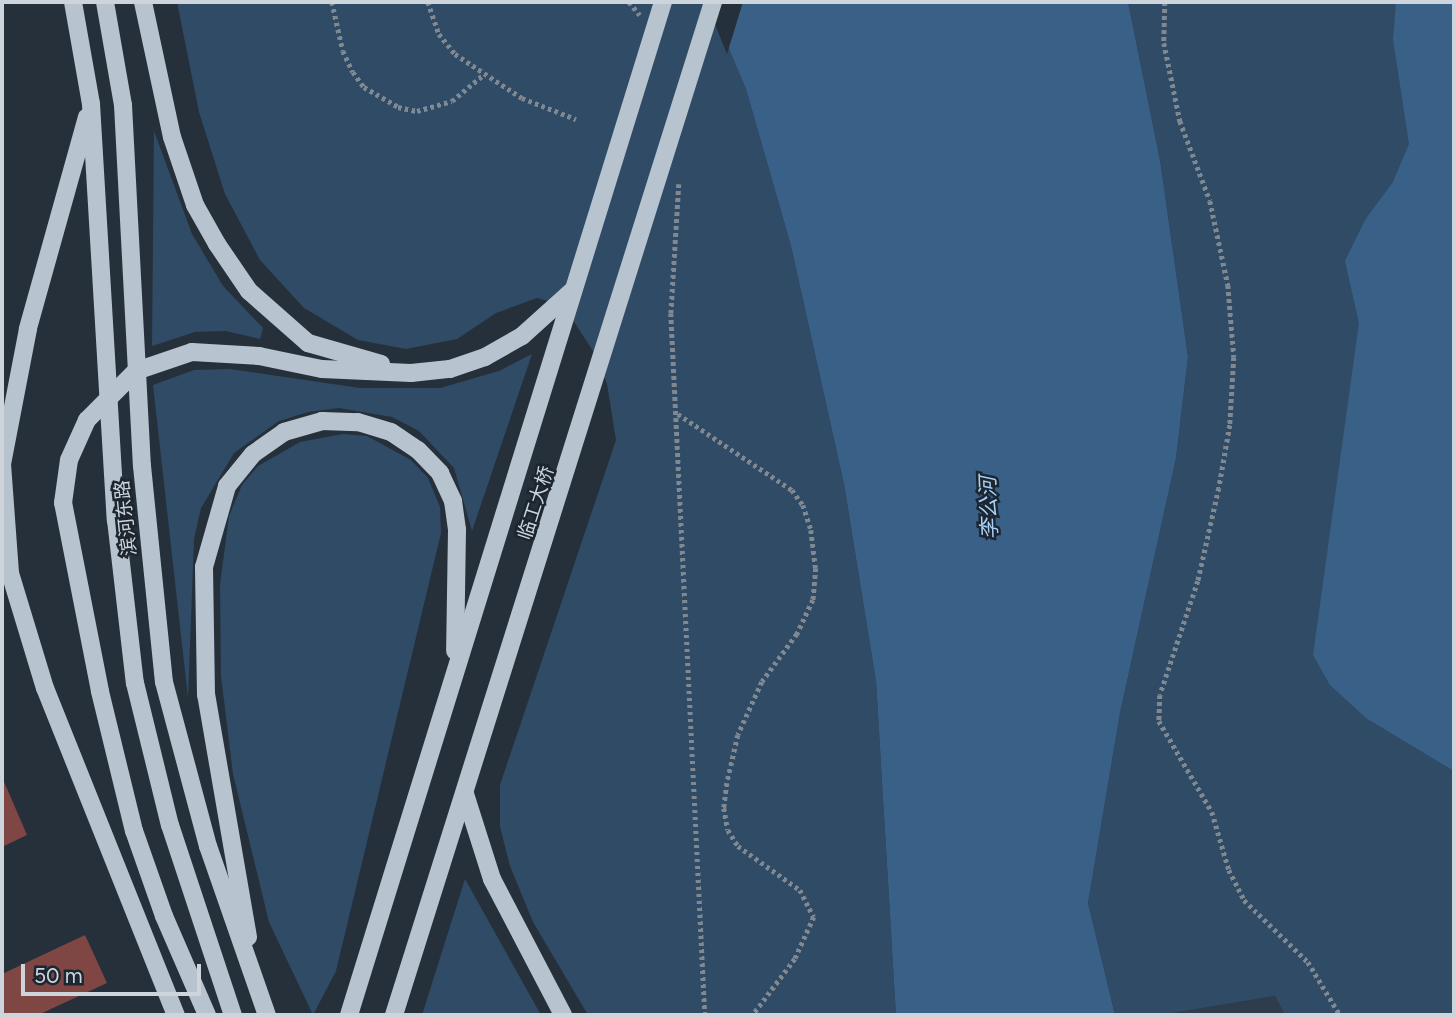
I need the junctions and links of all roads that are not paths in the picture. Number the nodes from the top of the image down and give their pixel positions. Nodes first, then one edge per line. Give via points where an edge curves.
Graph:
1 (73, 2) edge
2 (104, 2) edge
3 (143, 2) edge
4 (663, 2) edge
5 (713, 2) edge
6 (91, 104) junction
7 (572, 291) junction
8 (411, 373) junction
9 (454, 673) junction
10 (465, 794) junction
11 (258, 995) junction
12 (176, 1015) edge
13 (207, 1015) edge
14 (233, 1015) edge
15 (267, 1015) edge
16 (349, 1015) edge
17 (394, 1015) edge
18 (563, 1015) edge

1 - 6 main road, 滨河东路
2 - 11 main road, 滨河东路 via 123,105 142,466 164,682 208,846
3 - 8 main road via 172,137 195,205 249,291 308,343
4 - 7 main road, 临工大桥
5 - 10 main road, 临工大桥
6 - 12 main road via 28,329 2,464 10,573 45,688
6 - 14 main road, 滨河东路 via 116,520 135,683 170,825
7 - 8 main road via 523,336 485,357 450,369
7 - 9 main road, 临工大桥
8 - 13 main road via 322,369 259,356 192,352 136,371 87,420 69,460 64,503 100,691 134,831
9 - 11 main road via 457,530 453,501 440,473 418,450 391,432 358,422 322,421 284,432 253,454 227,486 204,567 206,695
9 - 16 main road, 临工大桥
10 - 17 main road, 临工大桥
10 - 18 main road via 492,879
11 - 15 main road, 滨河东路

